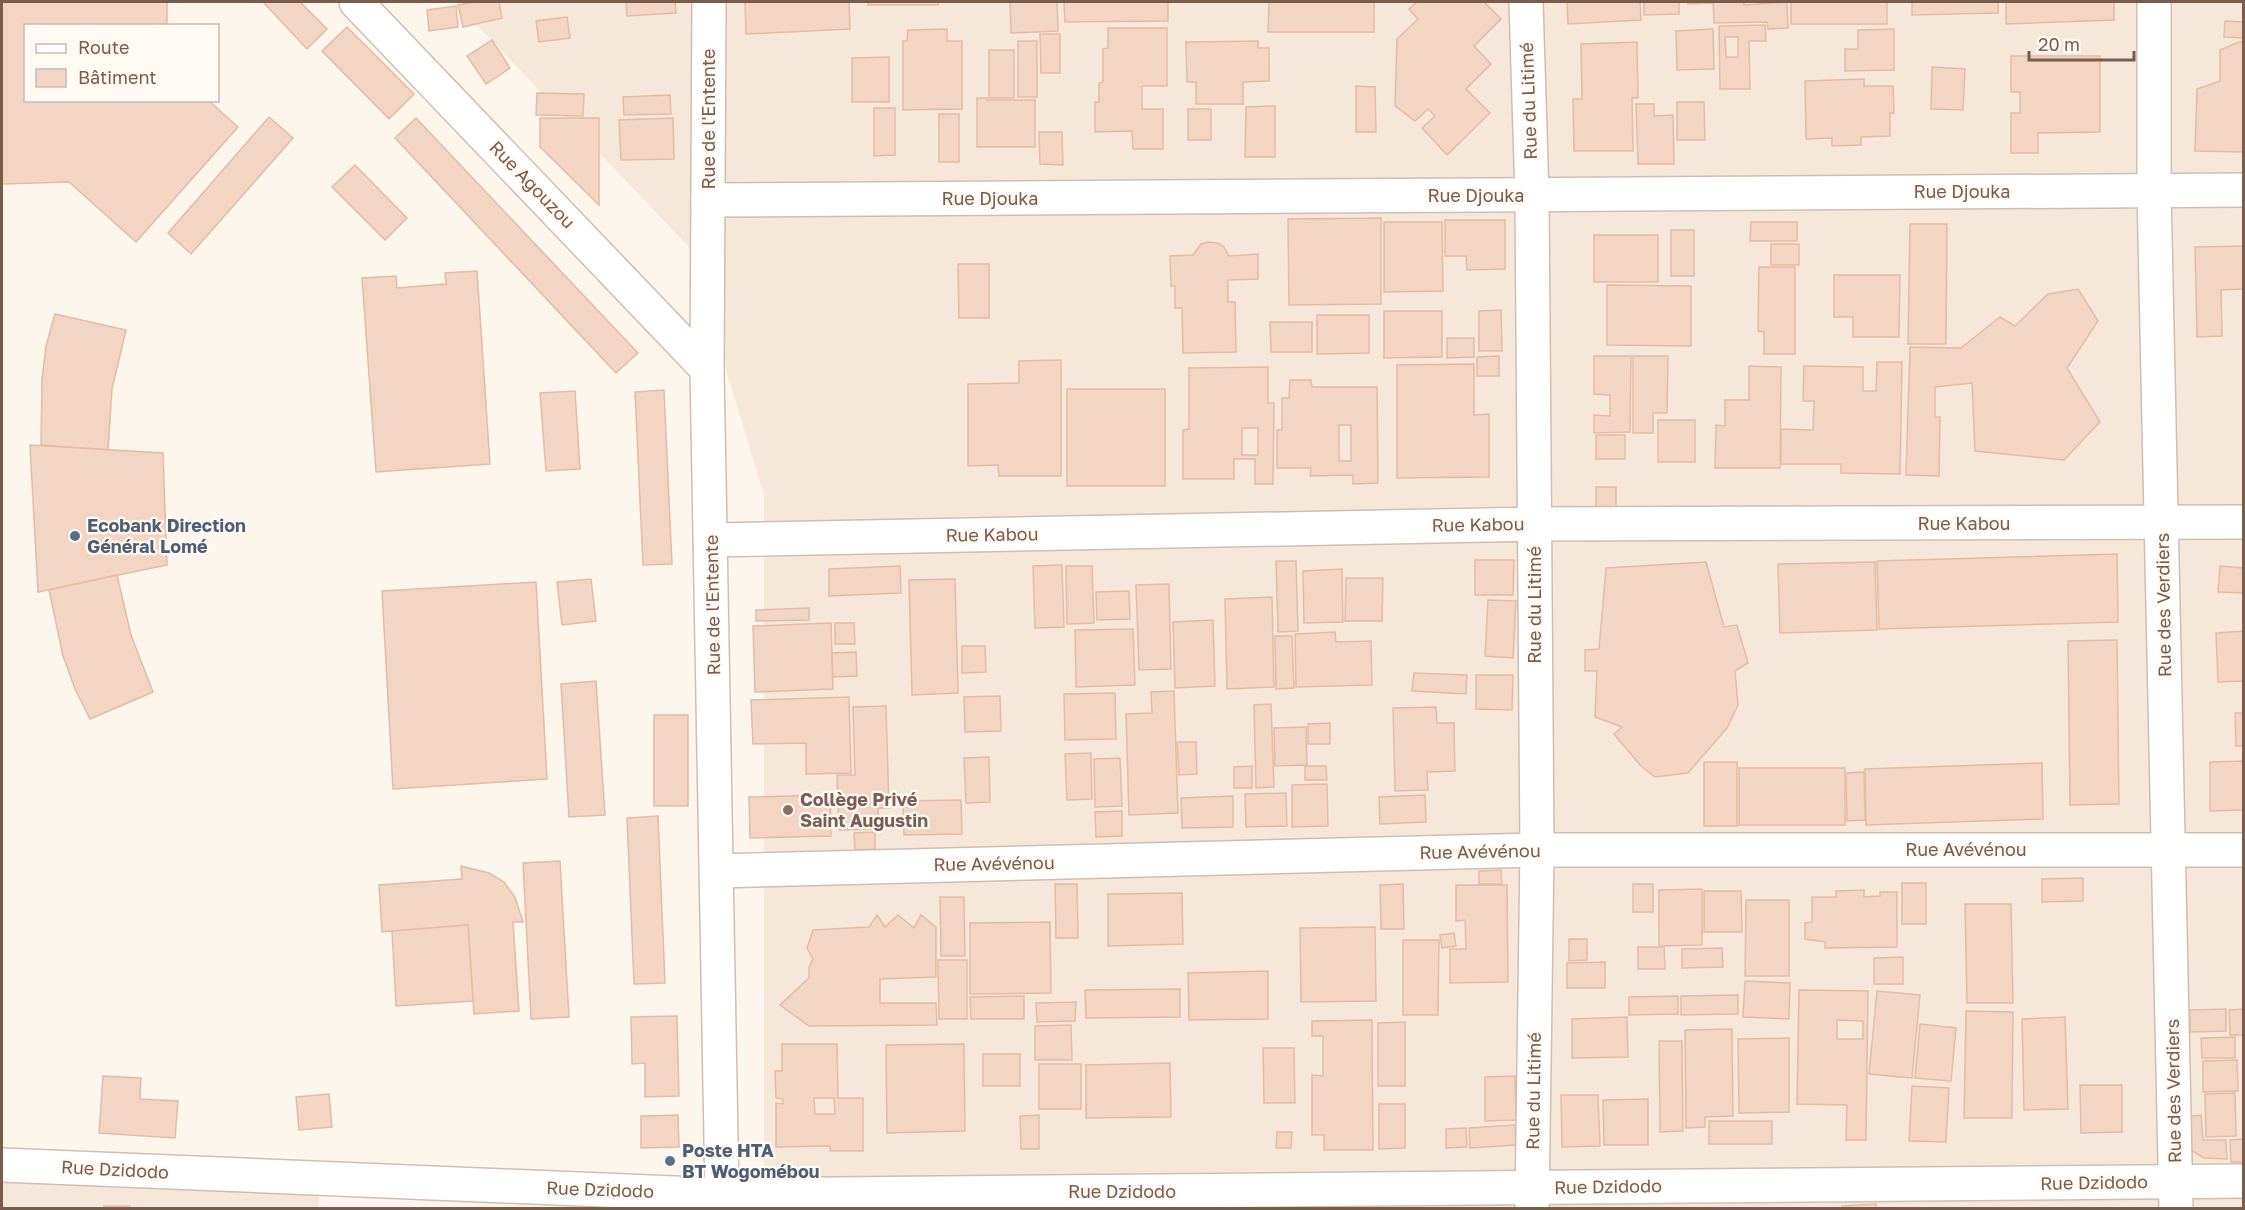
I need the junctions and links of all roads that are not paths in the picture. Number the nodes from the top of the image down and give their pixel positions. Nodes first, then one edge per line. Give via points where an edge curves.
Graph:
1 (356, 2) edge
2 (709, 2) edge
3 (1526, 2) edge
4 (2154, 2) edge
5 (2244, 190) edge
6 (2154, 191) junction
7 (1532, 196) junction
8 (708, 200) junction
9 (707, 369) junction
10 (2244, 522) edge
11 (1534, 524) junction
12 (2162, 524) junction
13 (712, 540) junction
14 (1537, 850) junction
15 (2169, 850) junction
16 (2244, 850) edge
17 (717, 871) junction
18 (2, 1164) edge
19 (2244, 1181) edge
20 (2176, 1195) edge
21 (1532, 1198) edge
22 (722, 1202) edge

1 - 9 street, Rue Agouzou
2 - 8 street, Rue de l'Entente
3 - 7 street, Rue du Litimé
4 - 6 street, Rue des Verdiers
5 - 6 street, Rue Djouka
6 - 7 street, Rue Djouka
6 - 12 street, Rue des Verdiers
7 - 8 street, Rue Djouka
7 - 11 street, Rue du Litimé
8 - 9 street, Rue de l'Entente
9 - 13 street, Rue de l'Entente
10 - 12 street, Rue Kabou
11 - 12 street, Rue Kabou
11 - 13 street, Rue Kabou
11 - 14 street, Rue du Litimé
12 - 15 street, Rue des Verdiers
13 - 17 street, Rue de l'Entente
14 - 15 street, Rue Avévénou
14 - 17 street, Rue Avévénou
14 - 21 street, Rue du Litimé
15 - 16 street, Rue Avévénou
15 - 20 street, Rue des Verdiers
17 - 22 street, Rue de l'Entente
18 - 22 street, Rue Dzidodo
19 - 20 street, Rue Dzidodo
20 - 21 street, Rue Dzidodo
21 - 22 street, Rue Dzidodo

